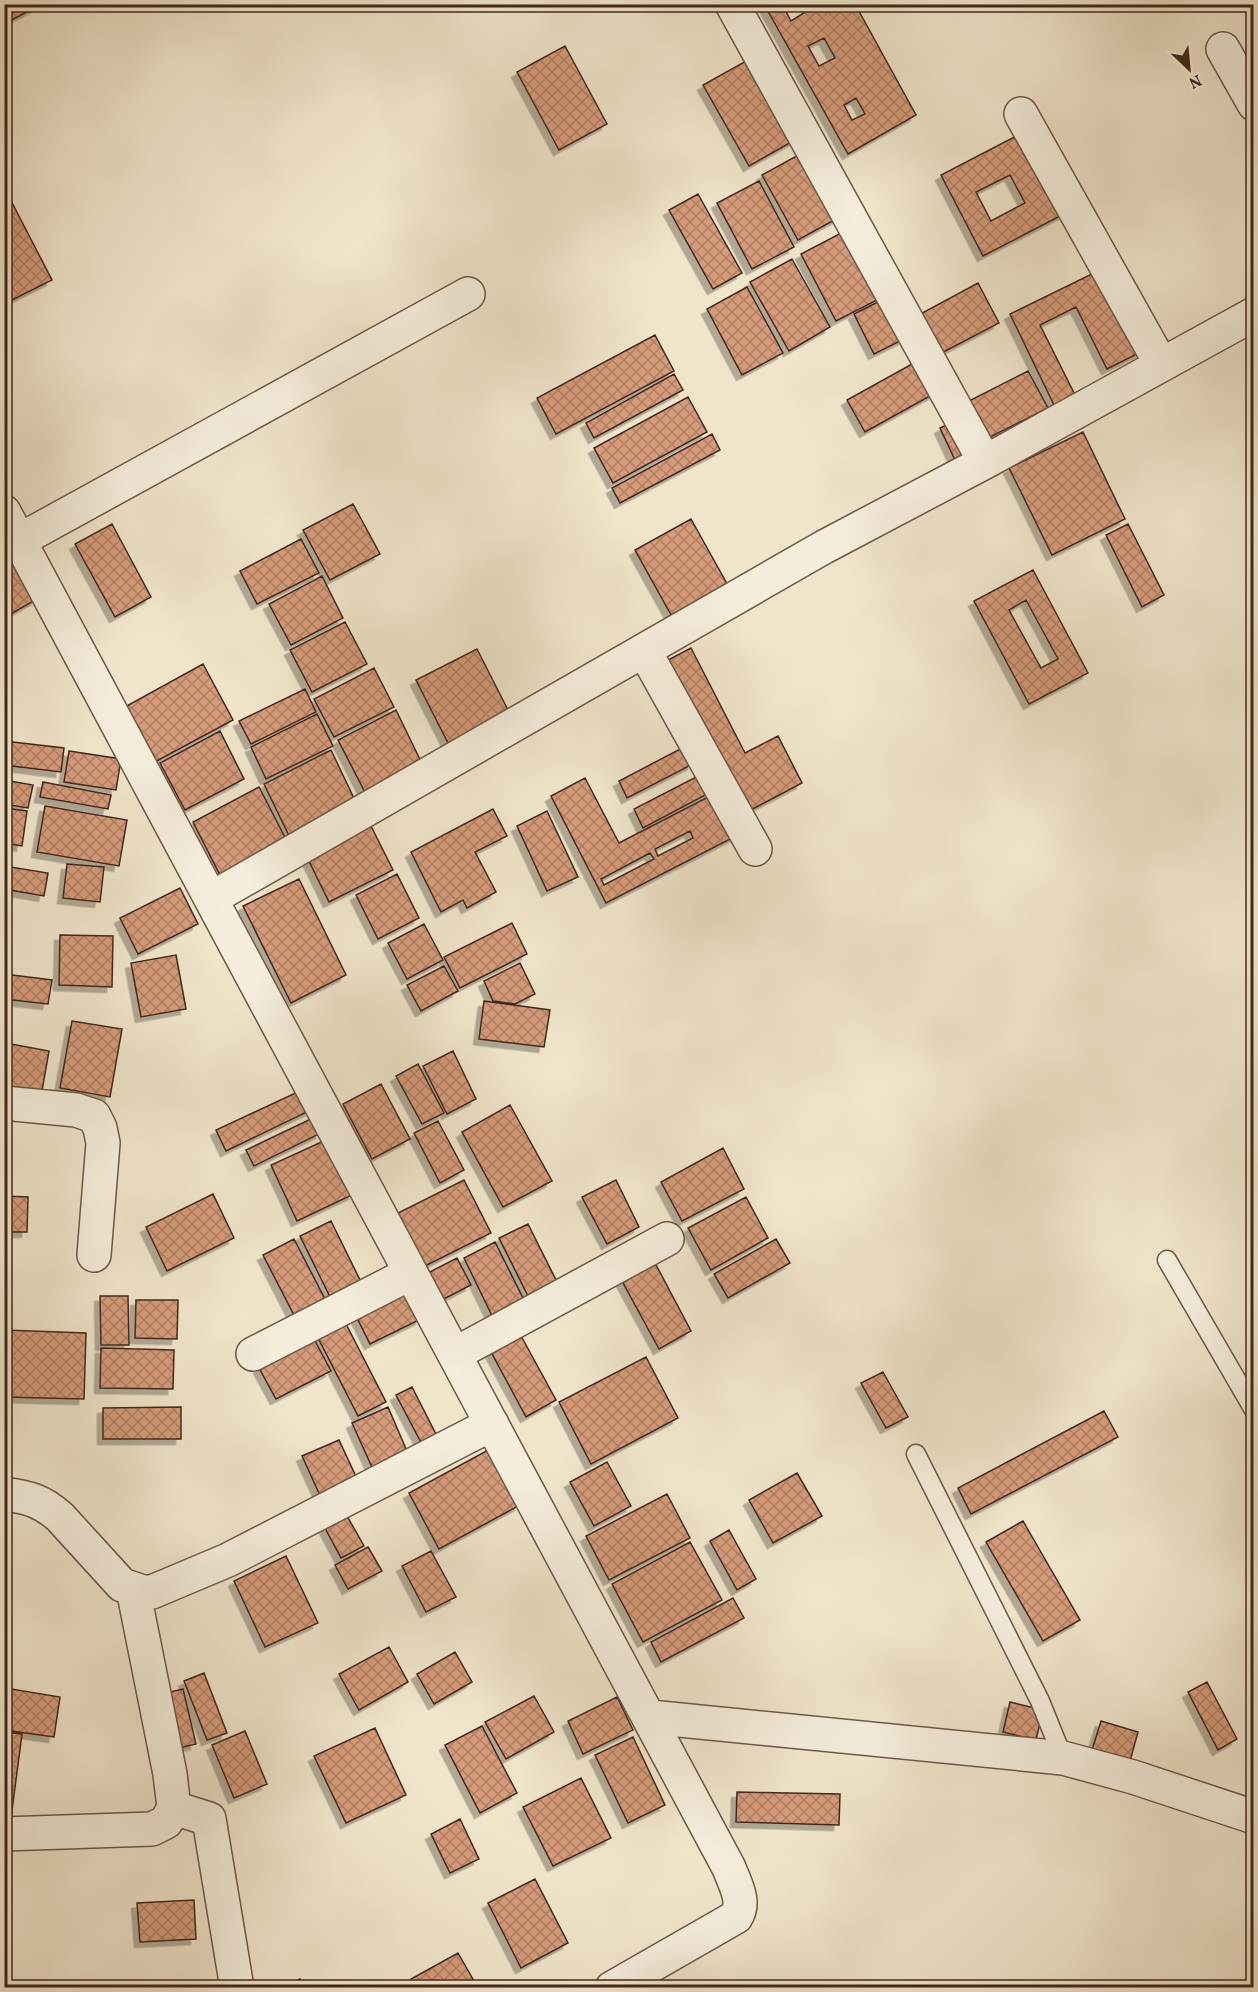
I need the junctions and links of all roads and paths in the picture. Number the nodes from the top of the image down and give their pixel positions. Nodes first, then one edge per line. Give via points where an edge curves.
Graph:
1 (732, 4) edge
2 (1223, 49) dead end
3 (1254, 104) edge
4 (1021, 114) dead end
5 (468, 294) dead end
6 (1254, 314) edge
7 (1161, 364) junction
8 (985, 462) junction
9 (12, 526) edge
10 (645, 652) junction
11 (754, 849) dead end
12 (212, 898) junction
13 (4, 1102) edge
14 (667, 1239) dead end
15 (94, 1255) dead end
16 (1167, 1260) dead end
17 (411, 1273) junction
18 (253, 1354) dead end
19 (455, 1354) junction
20 (1254, 1410) edge
21 (492, 1424) junction
22 (916, 1454) dead end
23 (4, 1494) edge
24 (133, 1589) junction
25 (650, 1717) junction
26 (1063, 1758) junction
27 (174, 1808) junction
28 (1254, 1817) edge
29 (4, 1834) edge
30 (237, 1988) edge
31 (612, 1988) edge

1 - 8 street
2 - 3 street
4 - 7 street
5 - 9 street
6 - 7 street
7 - 8 street
8 - 10 street via 824,548
9 - 12 street
10 - 11 street
10 - 12 street
12 - 17 street
13 - 15 street via 76,1110 94,1116 103,1143
14 - 19 street
16 - 20 lane
17 - 18 street
17 - 19 street
19 - 21 street
21 - 24 street via 228,1560 158,1591
21 - 25 street
22 - 26 lane via 1041,1701
23 - 24 street via 38,1500 49,1507 122,1585
24 - 27 street
25 - 26 street
25 - 31 street via 729,1868 740,1906 736,1917 727,1924
26 - 28 street
27 - 29 street via 166,1822 152,1829
27 - 30 street via 209,1819

